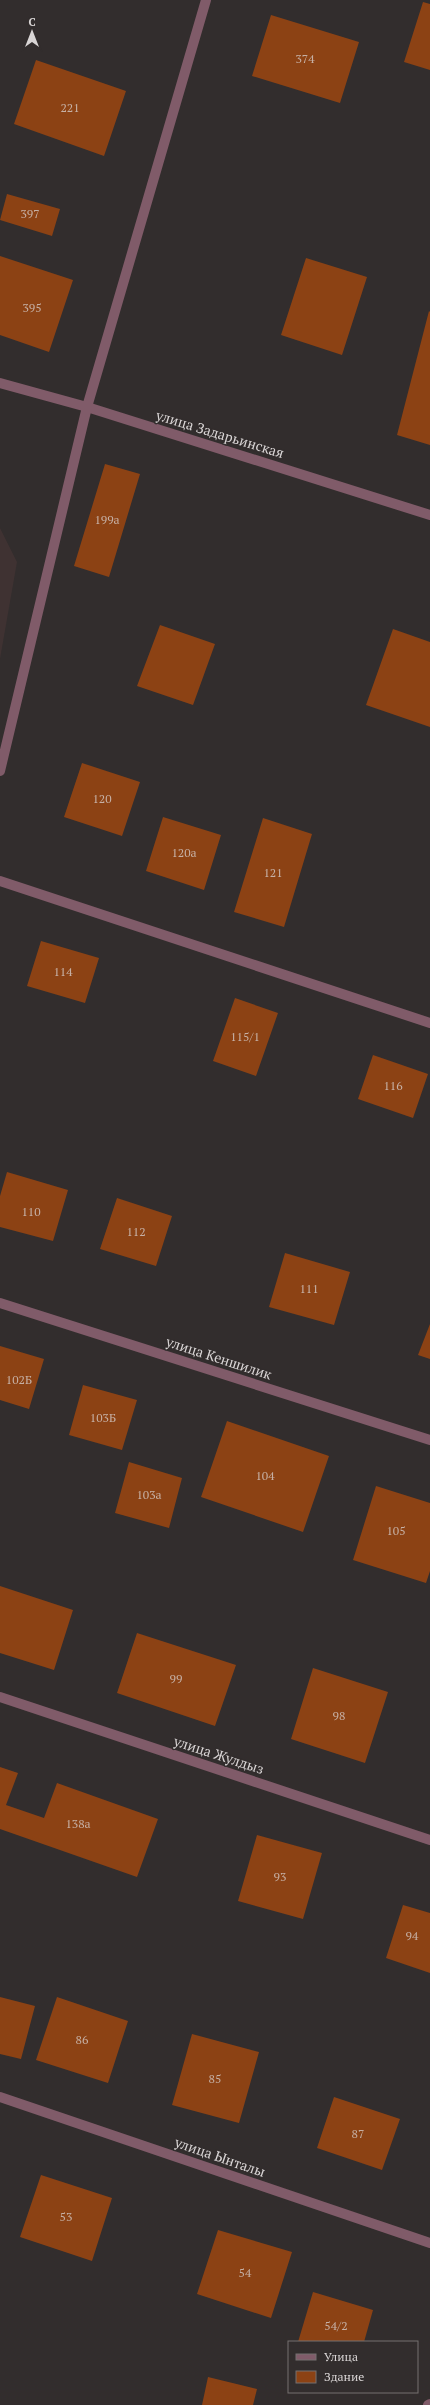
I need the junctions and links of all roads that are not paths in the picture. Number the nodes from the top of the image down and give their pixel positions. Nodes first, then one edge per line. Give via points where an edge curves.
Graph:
1 (206, 0) edge
2 (0, 383) edge
3 (87, 407) junction
4 (430, 515) edge
5 (0, 771) edge
6 (0, 881) edge
7 (430, 1024) edge
8 (0, 1303) edge
9 (430, 1440) edge
10 (0, 1697) edge
11 (430, 1840) edge
12 (0, 2097) edge
13 (430, 2243) edge

1 - 3 street
2 - 3 street, улица Задарьинская
3 - 4 street, улица Задарьинская
3 - 5 street
6 - 7 street
8 - 9 street, улица Кеншилик
10 - 11 street, улица Жулдыз
12 - 13 street, улица Ынталы

